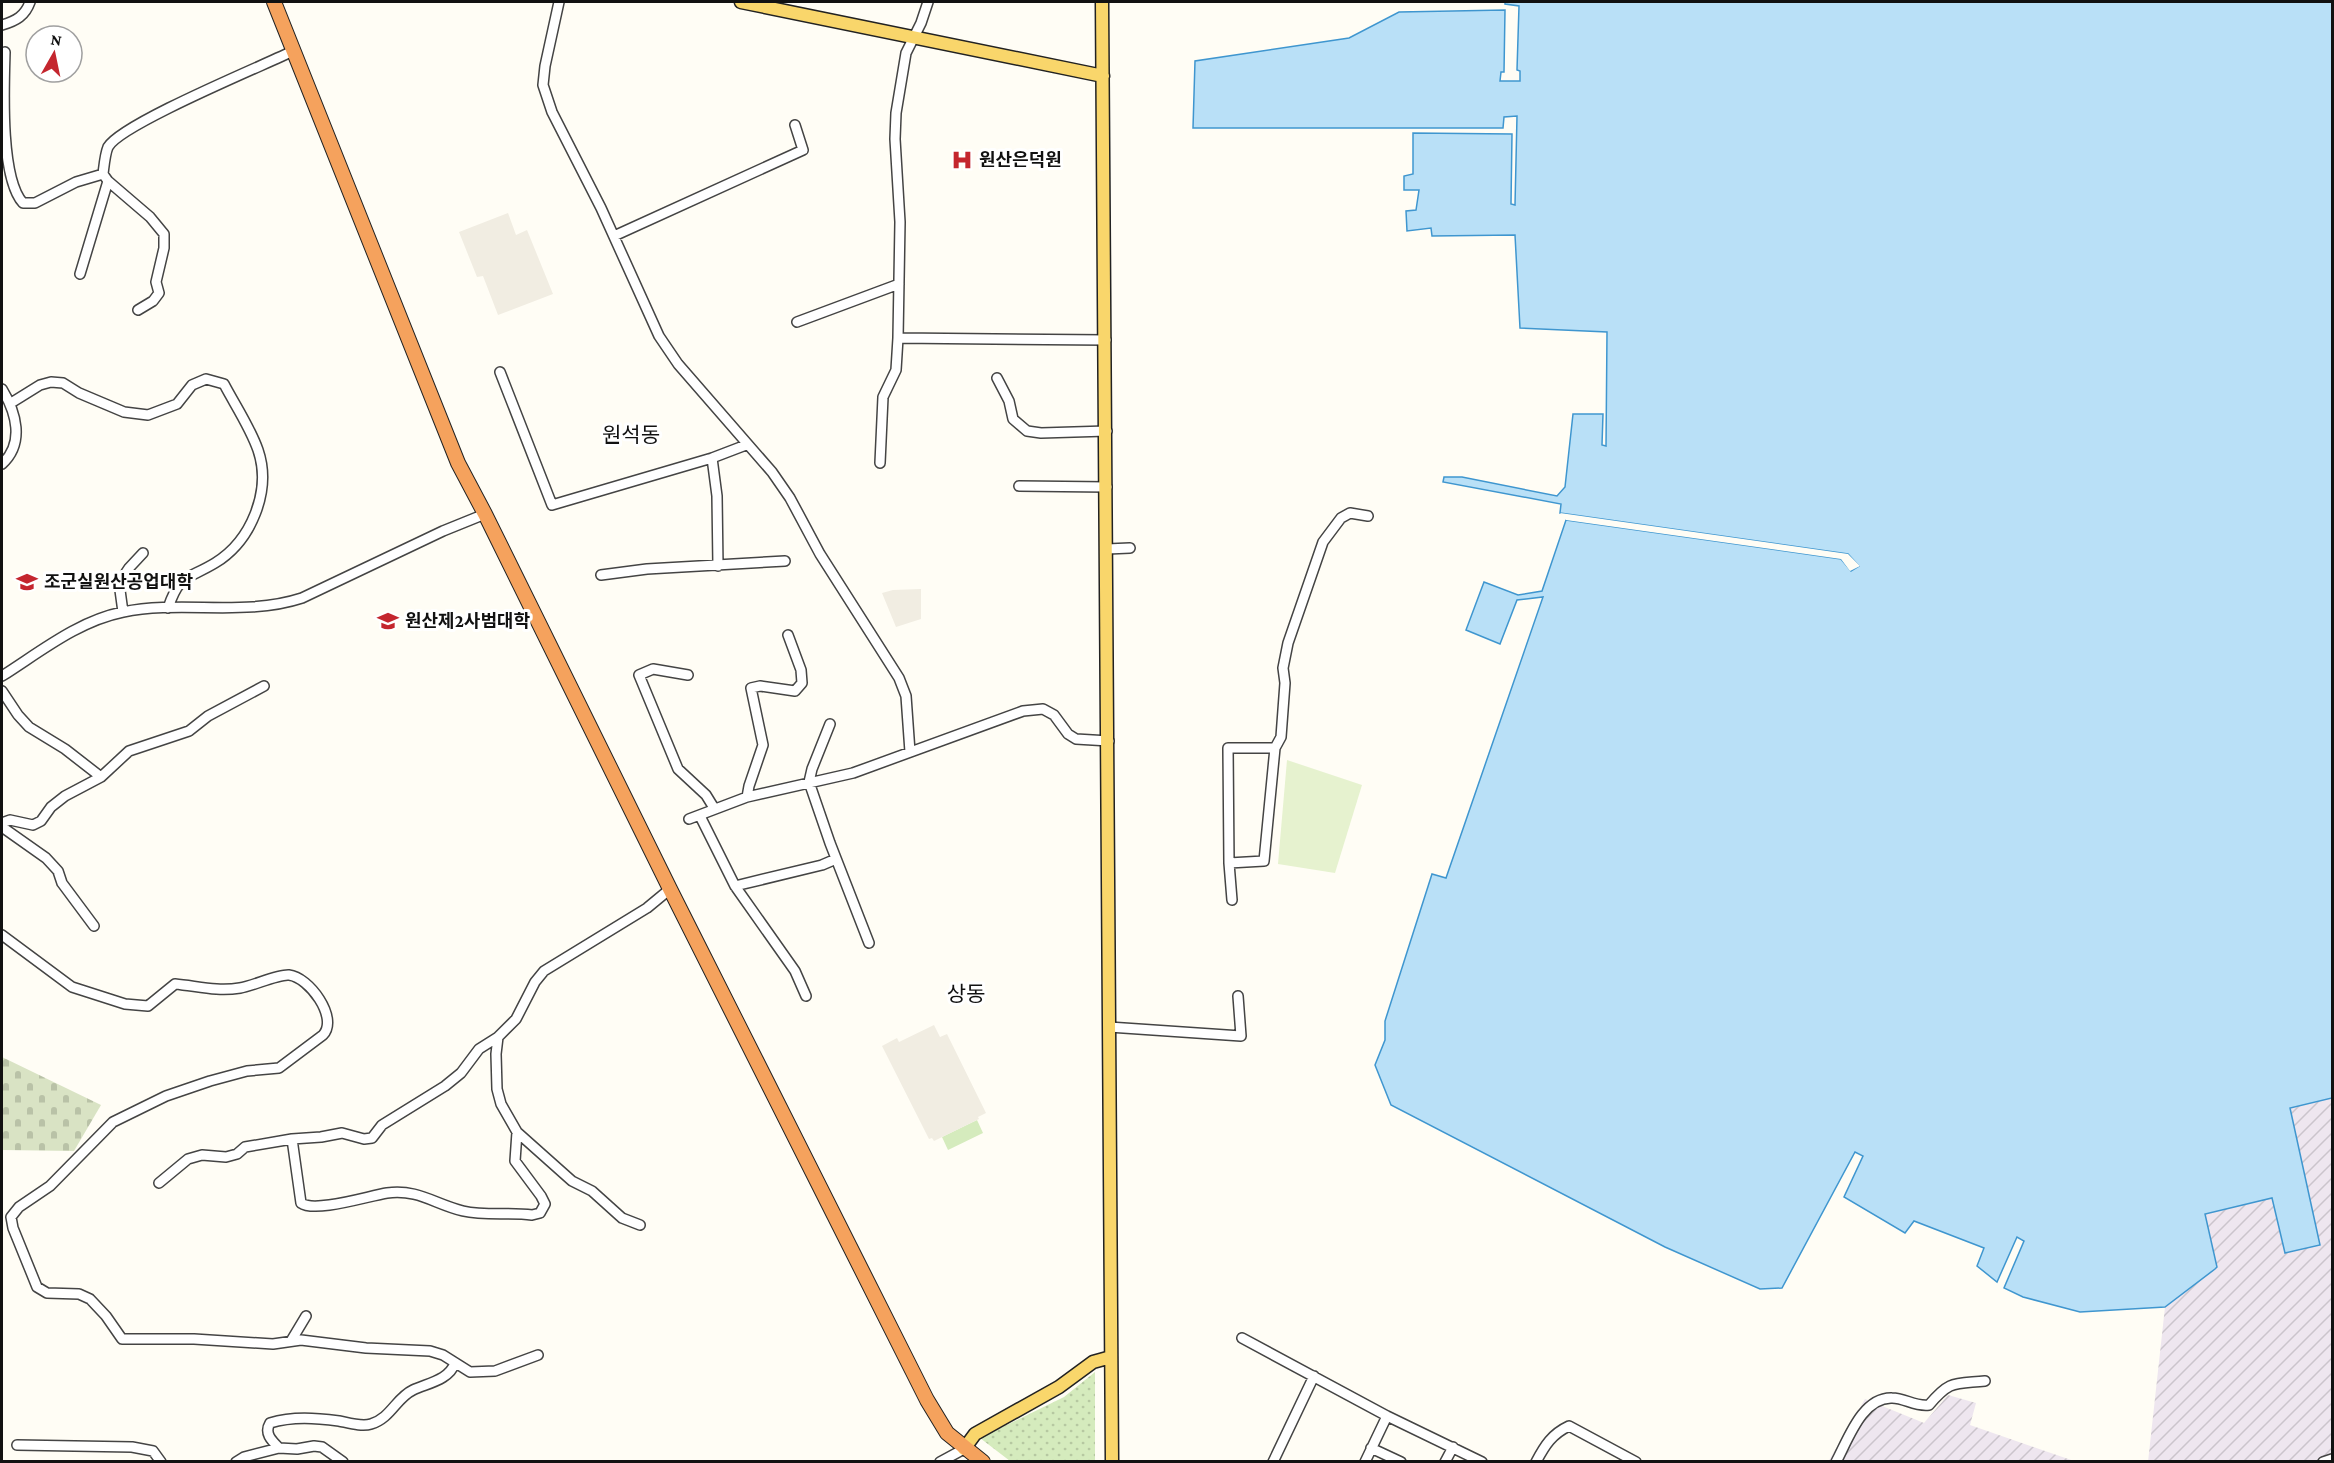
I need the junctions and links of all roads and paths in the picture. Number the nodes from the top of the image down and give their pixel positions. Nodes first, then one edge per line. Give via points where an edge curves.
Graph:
1 (30, 2) edge
2 (274, 2) edge
3 (559, 2) edge
4 (741, 2) edge
5 (928, 2) edge
6 (1102, 2) edge
7 (2, 25) edge
8 (913, 38) junction
9 (293, 51) junction
10 (5, 52) dead end
11 (1103, 76) junction
12 (795, 125) dead end
13 (105, 178) junction
14 (614, 236) junction
15 (80, 274) dead end
16 (899, 284) junction
17 (138, 310) dead end
18 (797, 322) dead end
19 (898, 338) junction
20 (1106, 340) junction
21 (500, 372) dead end
22 (997, 378) dead end
23 (2, 389) edge
24 (11, 403) junction
25 (1107, 431) junction
26 (746, 445) junction
27 (712, 458) junction
28 (880, 463) dead end
29 (2, 464) edge
30 (1019, 486) dead end
31 (1107, 487) junction
32 (485, 514) junction
33 (1368, 516) dead end
34 (1131, 548) dead end
35 (1107, 549) junction
36 (143, 554) dead end
37 (785, 561) dead end
38 (718, 566) junction
39 (601, 575) dead end
40 (168, 608) junction
41 (123, 612) junction
42 (788, 635) dead end
43 (688, 675) dead end
44 (2, 676) edge
45 (264, 686) dead end
46 (2, 691) edge
47 (830, 724) dead end
48 (1109, 741) junction
49 (1275, 748) junction
50 (910, 752) junction
51 (101, 777) junction
52 (809, 782) junction
53 (747, 797) junction
54 (714, 808) junction
55 (700, 816) junction
56 (689, 819) dead end
57 (2, 825) edge
58 (836, 860) junction
59 (1229, 863) junction
60 (735, 886) junction
61 (670, 889) junction
62 (1232, 900) dead end
63 (94, 926) dead end
64 (2, 935) edge
65 (869, 943) dead end
66 (806, 996) dead end
67 (1238, 996) dead end
68 (1109, 1027) junction
69 (498, 1037) junction
70 (517, 1132) junction
71 (292, 1139) junction
72 (159, 1183) dead end
73 (640, 1225) dead end
74 (306, 1316) dead end
75 (1242, 1338) dead end
76 (291, 1341) junction
77 (538, 1355) dead end
78 (1111, 1357) junction
79 (455, 1363) junction
80 (1314, 1376) junction
81 (1985, 1381) dead end
82 (1388, 1416) junction
83 (16, 1445) dead end
84 (1453, 1447) junction
85 (279, 1448) junction
86 (1371, 1448) junction
87 (964, 1449) junction
88 (2332, 1459) edge
89 (161, 1461) edge
90 (236, 1461) edge
91 (344, 1461) edge
92 (940, 1461) edge
93 (983, 1461) edge
94 (1112, 1461) edge
95 (1272, 1461) edge
96 (1365, 1461) edge
97 (1401, 1461) edge
98 (1445, 1461) edge
99 (1482, 1461) edge
100 (1536, 1461) edge
101 (1636, 1461) edge
102 (1836, 1461) edge
103 (2323, 1461) edge

1 - 7 street via 25,14
2 - 9 highway
3 - 14 street via 543,85 552,112
4 - 8 main road
5 - 8 street
6 - 11 main road
8 - 11 main road
8 - 16 street via 906,53 896,113
9 - 13 street via 128,130 108,147
9 - 32 highway via 458,464
10 - 13 street via 4,128 19,198 24,203 34,202 76,182
11 - 20 main road
12 - 14 street via 803,150
13 - 15 street
13 - 17 street via 164,234 156,282 159,293
14 - 26 street via 659,336
16 - 18 street
16 - 19 street
19 - 20 street
19 - 28 street via 896,370 883,397
20 - 25 main road
21 - 27 street via 552,505
22 - 25 street via 1013,419 1027,431
23 - 24 street
24 - 29 street via 17,421 14,448
24 - 40 street via 40,385 63,383 124,412 148,416 177,404 192,385 206,379 224,384 258,450 261,484 257,509 235,547 177,584
25 - 31 main road
26 - 27 street
26 - 50 street via 790,498 820,555 899,678 906,696
27 - 38 street
30 - 31 street
31 - 35 main road
32 - 40 street via 284,604
32 - 61 highway
33 - 49 street via 1350,513 1341,518 1323,542 1288,643 1281,737
34 - 35 street
35 - 48 main road
36 - 41 street via 119,583
37 - 38 street
38 - 39 street
40 - 41 street
41 - 44 street via 77,629
42 - 53 street via 802,683 795,691 751,688 763,745
43 - 54 street via 653,669 639,675 678,769
45 - 51 street via 208,716 189,731 129,751
46 - 51 street via 29,727
47 - 52 street
48 - 50 street via 1076,739 1054,715 1043,710 1023,711
48 - 68 main road
49 - 59 street via 1264,861
49 - 59 street via 1228,748
50 - 52 street via 853,773
51 - 57 street via 65,796 33,825 10,820
52 - 53 street
52 - 58 street
53 - 54 street
54 - 55 street
55 - 56 street
55 - 60 street
57 - 63 street via 58,871 62,884
58 - 60 street
58 - 65 street
59 - 62 street
60 - 66 street via 795,971
61 - 69 street via 647,908 544,971 516,1019
61 - 87 highway via 927,1400 947,1433
64 - 76 street via 72,987 125,1004 148,1006 175,984 219,990 253,986 289,975 302,981 321,1002 328,1014 327,1030 288,1062 279,1068 247,1071 199,1084 113,1122 50,1186 12,1217 37,1287 47,1293 79,1294 90,1299 122,1339 273,1344
67 - 68 street via 1241,1036
68 - 78 main road
69 - 70 street via 497,1089
69 - 71 street via 479,1049 453,1079 382,1125 372,1138 342,1133
70 - 71 street via 515,1161 544,1204 540,1213 532,1215 463,1211 424,1195 408,1193 305,1206 301,1203
70 - 73 street via 572,1181 592,1191 622,1218
71 - 72 street via 245,1147 226,1157 202,1155 188,1159
74 - 76 street
75 - 80 street
76 - 79 street via 430,1351
77 - 79 street via 495,1371 470,1372
78 - 87 main road via 1093,1362 1059,1387 975,1434
78 - 94 main road
79 - 85 street via 442,1378 406,1394 383,1419 368,1425 304,1418 270,1423 268,1434
80 - 82 street
80 - 95 street
81 - 102 street via 1952,1383 1929,1405 1892,1398 1876,1402 1862,1414
82 - 84 street
82 - 86 street
83 - 89 street via 132,1447 153,1451
84 - 98 street
84 - 99 street
85 - 90 street
85 - 91 street via 322,1447
86 - 96 street
86 - 97 street
87 - 92 street
87 - 93 highway
88 - 103 street
100 - 101 street via 1549,1440 1569,1426

